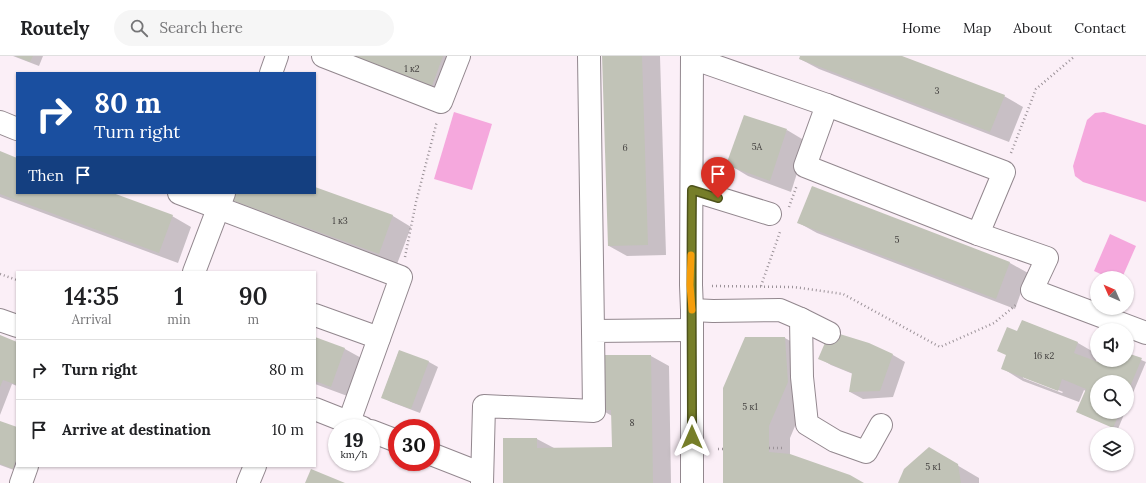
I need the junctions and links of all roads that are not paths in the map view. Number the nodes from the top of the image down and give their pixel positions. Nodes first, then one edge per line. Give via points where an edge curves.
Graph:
1 (277, 56) edge
2 (323, 56) edge
3 (459, 56) edge
4 (589, 56) edge
5 (692, 57) edge
6 (271, 72) edge
7 (827, 105) junction
8 (0, 122) edge
9 (16, 129) edge
10 (692, 190) junction
11 (184, 194) edge
12 (221, 201) edge
13 (770, 214) dead end
14 (978, 234) junction
15 (195, 271) edge
16 (316, 315) edge
17 (802, 319) junction
18 (0, 320) edge
19 (692, 320) junction
20 (16, 326) edge
21 (593, 331) junction
22 (1146, 333) edge
23 (829, 334) dead end
24 (379, 338) junction
25 (316, 409) edge
26 (341, 419) edge
27 (358, 419) edge
28 (881, 426) dead end
29 (440, 458) edge
30 (27, 467) edge
31 (255, 467) edge
32 (482, 479) edge
33 (21, 483) edge
34 (248, 483) edge
35 (692, 483) edge

1 - 6 street
2 - 3 street via 441,102
4 - 21 street
5 - 7 street
5 - 10 street
7 - 14 street via 805,166
7 - 14 street via 1004,172
8 - 9 street
10 - 13 street
10 - 19 street
11 - 12 street
12 - 15 street
12 - 24 street via 401,277
14 - 22 street via 1046,258 1032,290
16 - 24 street
17 - 19 street via 780,310 713,311
17 - 23 street
17 - 28 street via 802,377 806,424 835,441 866,452
18 - 20 street
19 - 21 street
19 - 35 street
21 - 32 street via 594,411 484,406
24 - 27 street
25 - 26 street
29 - 32 street
30 - 33 street
31 - 34 street

